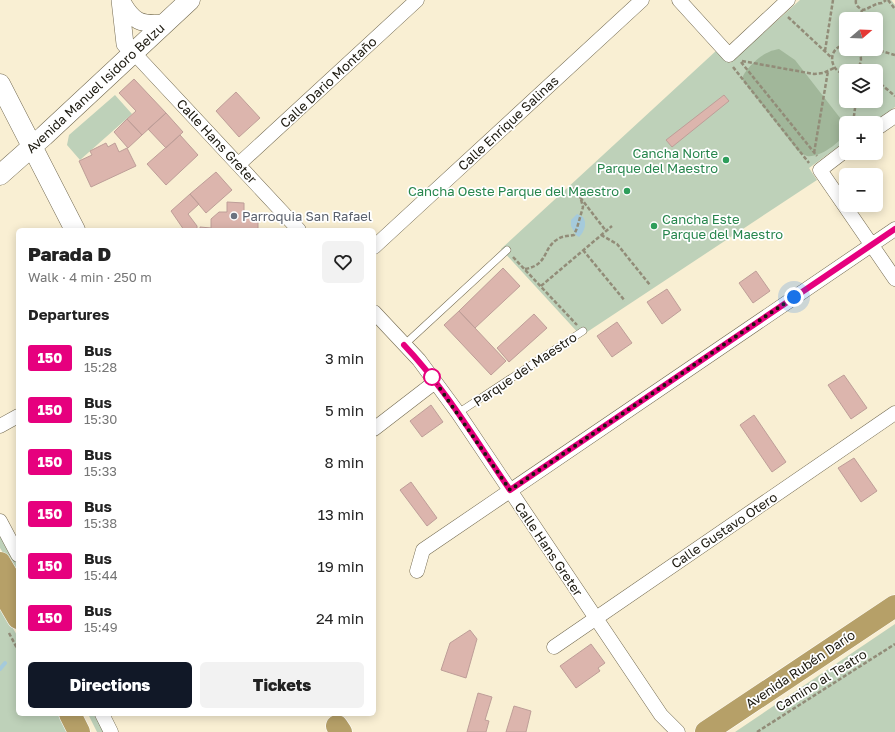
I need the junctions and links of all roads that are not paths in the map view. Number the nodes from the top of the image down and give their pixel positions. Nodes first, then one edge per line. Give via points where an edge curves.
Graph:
1 (120, 0) edge
2 (190, 0) edge
3 (417, 0) edge
4 (642, 0) edge
5 (679, 0) edge
6 (783, 4) edge
7 (165, 23) junction
8 (134, 53) junction
9 (0, 84) edge
10 (895, 116) edge
11 (883, 124) edge
12 (33, 146) junction
13 (839, 155) edge
14 (239, 164) junction
15 (0, 175) edge
16 (74, 228) edge
17 (297, 228) edge
18 (895, 229) edge
19 (376, 244) edge
20 (872, 244) junction
21 (507, 250) road end
22 (895, 279) edge
23 (376, 314) edge
24 (583, 331) road end
25 (404, 345) junction
26 (435, 382) junction
27 (895, 413) edge
28 (458, 414) junction
29 (16, 417) edge
30 (0, 426) edge
31 (376, 427) edge
32 (510, 490) junction
33 (0, 521) edge
34 (16, 551) edge
35 (0, 563) edge
36 (417, 571) dead end
37 (0, 587) edge
38 (16, 591) edge
39 (895, 606) edge
40 (16, 615) edge
41 (595, 618) junction
42 (554, 647) dead end
43 (71, 716) edge
44 (82, 716) edge
45 (103, 716) edge
46 (79, 732) edge
47 (90, 732) edge
48 (111, 732) edge
49 (678, 732) edge
50 (706, 732) edge

1 - 7 street via 135,19 146,23
1 - 8 street via 125,44
2 - 7 main road, Avenida Manuel Isidoro Belzu
3 - 14 street, Calle Dario Montaño
4 - 19 street, Calle Enrique Salinas
5 - 6 street via 734,58
7 - 8 main road, Avenida Manuel Isidoro Belzu
8 - 12 main road, Avenida Manuel Isidoro Belzu
8 - 14 street, Calle Hans Greter
9 - 12 main road
10 - 11 street
12 - 15 main road, Avenida Manuel Isidoro Belzu
12 - 16 main road
13 - 20 street via 820,170
14 - 17 street, Calle Hans Greter
18 - 20 street
20 - 22 street
20 - 32 street
21 - 25 lane
23 - 25 street, Calle Hans Greter
24 - 28 lane, Parque del Maestro
25 - 26 street, Calle Hans Greter
26 - 28 street, Calle Hans Greter
26 - 31 street
27 - 41 street, Calle Gustavo Otero
28 - 32 street, Calle Hans Greter
29 - 30 street
32 - 36 street via 423,550
32 - 41 street, Calle Hans Greter
33 - 34 street
35 - 38 highway
37 - 40 highway
39 - 50 highway, Avenida Rubén Darío
41 - 42 street, Calle Gustavo Otero
41 - 49 street, Calle Hans Greter via 660,715
43 - 46 highway
44 - 47 highway
45 - 48 street

